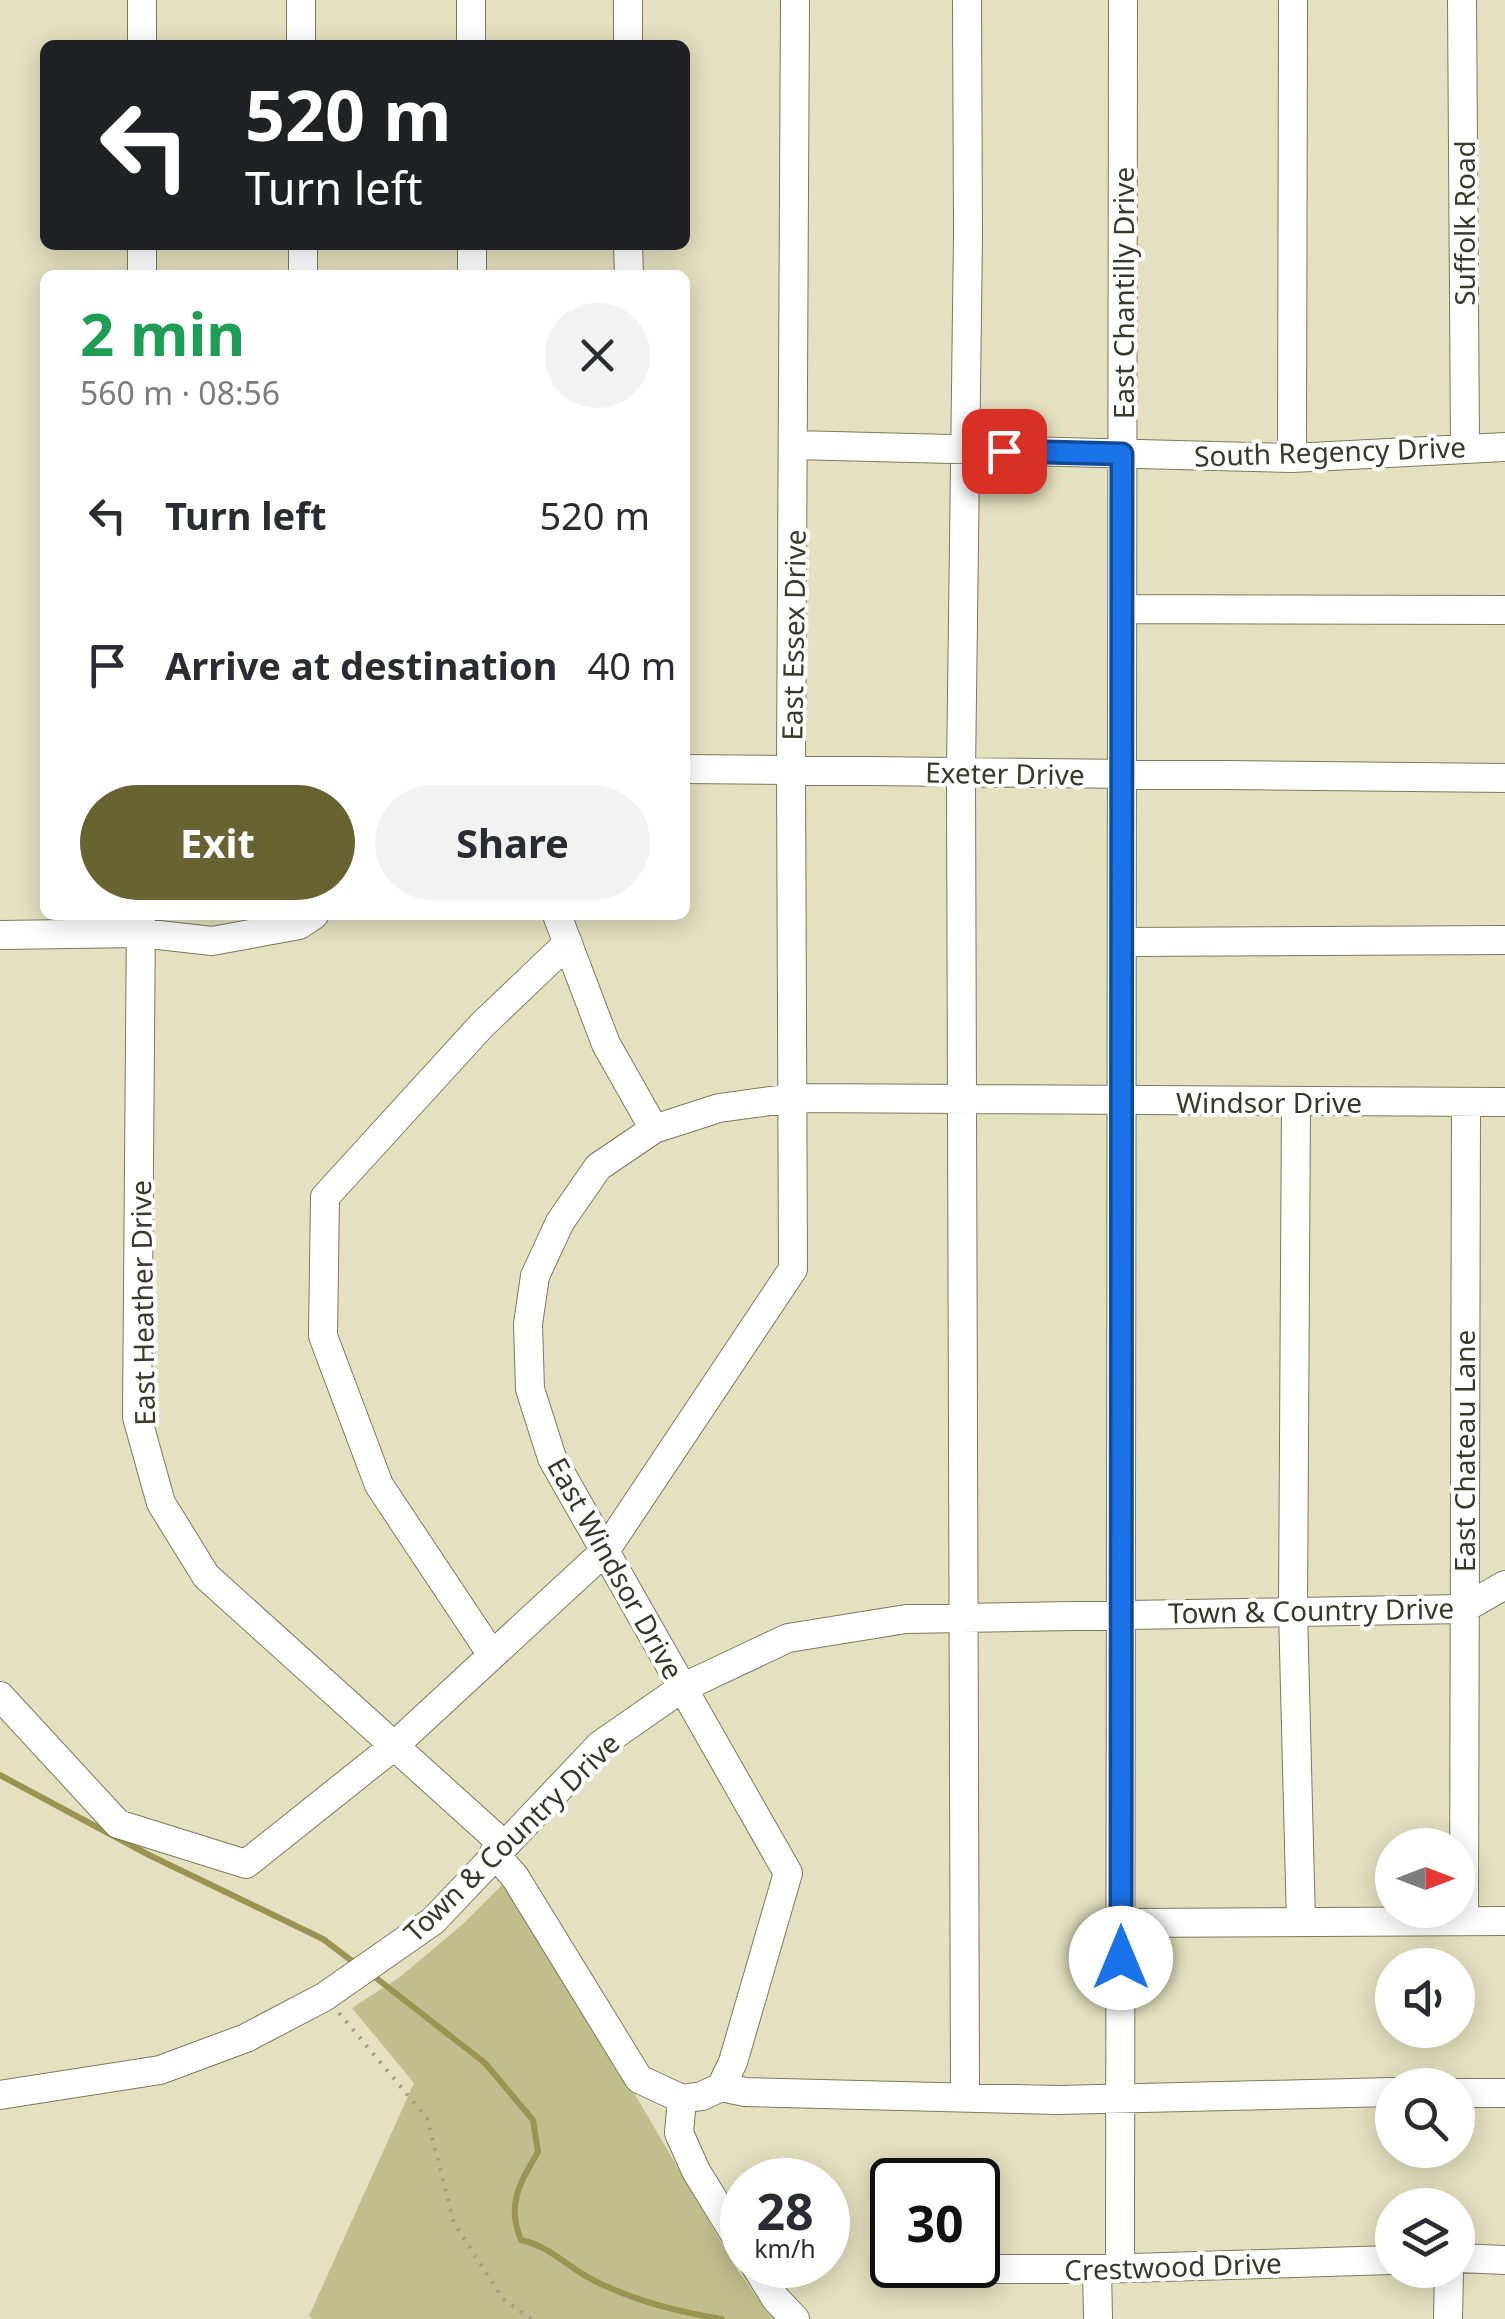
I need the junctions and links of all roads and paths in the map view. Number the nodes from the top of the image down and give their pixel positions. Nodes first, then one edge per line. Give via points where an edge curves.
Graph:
1 (142, 0) edge
2 (301, 0) edge
3 (471, 0) edge
4 (628, 0) edge
5 (795, 0) edge
6 (966, 0) edge
7 (1123, 0) edge
8 (1293, 0) edge
9 (1462, 0) edge
10 (142, 40) edge
11 (301, 40) edge
12 (471, 40) edge
13 (628, 40) edge
14 (795, 445) junction
15 (1465, 447) junction
16 (1505, 447) edge
17 (965, 450) junction
18 (1122, 454) junction
19 (1292, 458) junction
20 (1124, 609) junction
21 (1505, 610) edge
22 (791, 768) junction
23 (690, 769) edge
24 (961, 773) junction
25 (1124, 774) junction
26 (1505, 778) edge
27 (300, 920) edge
28 (559, 920) edge
29 (141, 924) edge
30 (0, 935) edge
31 (1505, 940) edge
32 (1122, 942) junction
33 (568, 943) junction
34 (793, 1098) junction
35 (964, 1100) junction
36 (1122, 1101) junction
37 (1296, 1102) junction
38 (1466, 1102) junction
39 (1505, 1102) edge
40 (654, 1129) junction
41 (604, 1551) junction
42 (1505, 1585) edge
43 (1463, 1609) junction
44 (1294, 1611) junction
45 (1122, 1613) junction
46 (962, 1618) junction
47 (492, 1655) junction
48 (682, 1688) junction
49 (0, 1696) edge
50 (394, 1746) junction
51 (1464, 1828) edge
52 (499, 1849) junction
53 (1475, 1920) edge
54 (1375, 1921) edge
55 (1505, 1921) edge
56 (1301, 1922) junction
57 (1122, 1924) junction
58 (324, 1997) junction
59 (721, 2087) junction
60 (1375, 2092) edge
61 (1475, 2093) edge
62 (1505, 2094) edge
63 (0, 2096) edge
64 (965, 2096) junction
65 (682, 2098) junction
66 (1121, 2098) junction
67 (720, 2210) edge
68 (1475, 2259) edge
69 (1375, 2260) edge
70 (1505, 2260) edge
71 (1109, 2268) junction
72 (1000, 2269) edge
73 (769, 2288) edge
74 (1448, 2288) edge
75 (531, 2319) edge
76 (795, 2319) edge
77 (1098, 2319) edge
78 (1448, 2319) edge

1 - 10 street
2 - 11 street
3 - 12 street
4 - 13 street
5 - 14 street, East Essex Drive
6 - 17 street
7 - 18 street, East Chantilly Drive
8 - 19 street
9 - 15 street, Suffolk Road
14 - 17 street, South Regency Drive
14 - 22 street, East Essex Drive
15 - 16 street, South Regency Drive
15 - 19 street, South Regency Drive
17 - 18 street, South Regency Drive
17 - 24 street
18 - 19 street, South Regency Drive
18 - 20 street, East Chantilly Drive
20 - 21 street
20 - 25 street, East Chantilly Drive
22 - 23 street, Exeter Drive
22 - 24 street, Exeter Drive
22 - 34 street, East Essex Drive
24 - 25 street, Exeter Drive
24 - 35 street
25 - 26 street, Exeter Drive
25 - 32 street, East Chantilly Drive
27 - 29 street via 212,942
28 - 33 street
29 - 30 street
29 - 50 street, East Heather Drive via 138,1417 161,1503 206,1576
31 - 32 street
32 - 36 street, East Chantilly Drive
33 - 40 street via 606,1044
33 - 47 street via 482,1025 326,1197 323,1336 379,1485
34 - 35 street, Windsor Drive
34 - 40 street, East Windsor Drive via 719,1108
34 - 41 street, East Essex Drive via 793,1269
35 - 36 street, Windsor Drive
35 - 46 street
36 - 37 street, Windsor Drive
36 - 45 street, East Chantilly Drive
37 - 38 street, Windsor Drive
37 - 44 street
38 - 39 street, Windsor Drive
38 - 43 street, East Chateau Lane
40 - 41 street, East Windsor Drive via 598,1167 560,1222 535,1276 528,1324 530,1389 552,1458
41 - 47 street
41 - 48 street, East Windsor Drive
42 - 43 street, Town & Country Drive
43 - 44 street, Town & Country Drive
43 - 51 street, East Chateau Lane
44 - 45 street, Town & Country Drive
44 - 56 street
45 - 46 street, Town & Country Drive
45 - 57 street, East Chantilly Drive
46 - 48 street, Town & Country Drive via 906,1618 788,1638
46 - 64 street
47 - 50 street
48 - 52 street, Town & Country Drive via 600,1745
48 - 59 street, East Windsor Drive via 788,1873
49 - 50 street via 118,1824 246,1864
50 - 52 street, East Heather Drive
52 - 58 street, Town & Country Drive via 433,1921
52 - 65 street, East Heather Drive via 639,2079
53 - 55 street
54 - 56 street
56 - 57 street
57 - 66 street, East Chantilly Drive
58 - 63 street, Town & Country Drive via 246,2038 160,2070
58 - 75 path via 427,2118 454,2222 503,2299
59 - 64 street
59 - 65 street
60 - 66 street
61 - 62 street
64 - 66 street
65 - 67 street via 678,2133
66 - 71 street, East Chantilly Drive
68 - 70 street
69 - 71 street, Crestwood Drive
71 - 72 street, Crestwood Drive
71 - 77 street, East Chantilly Drive
73 - 76 street
74 - 78 street

